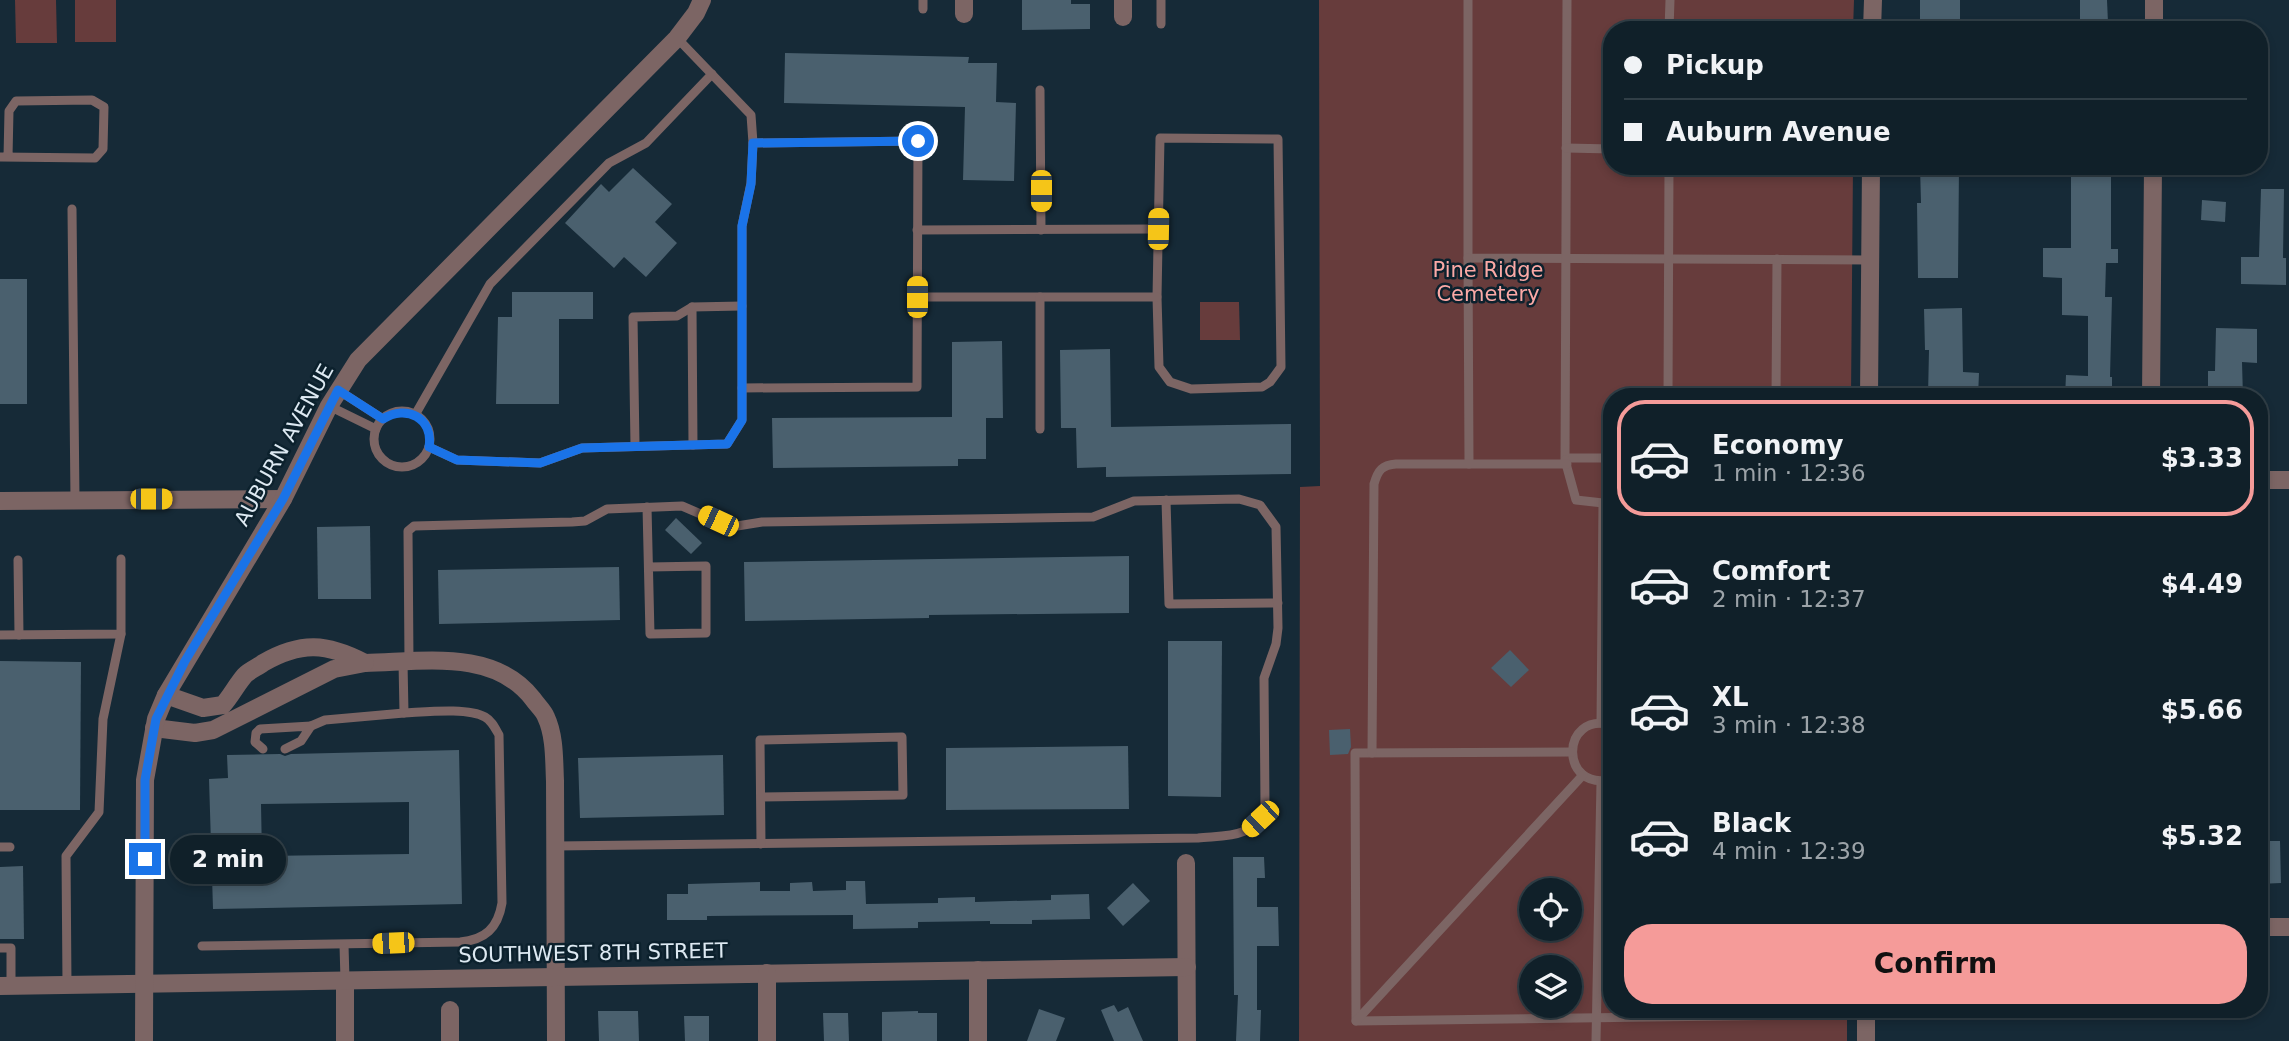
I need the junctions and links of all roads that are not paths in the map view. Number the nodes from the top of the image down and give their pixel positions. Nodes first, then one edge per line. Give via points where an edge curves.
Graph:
1 (702, 0) edge
2 (1161, 0) edge
3 (1468, 0) edge
4 (1567, 0) edge
5 (1670, 0) edge
6 (1873, 0) edge
7 (2154, 0) edge
8 (1669, 21) edge
9 (1872, 21) edge
10 (2154, 21) edge
11 (1161, 24) dead end
12 (677, 38) junction
13 (712, 75) junction
14 (1040, 90) dead end
15 (753, 143) junction
16 (1566, 148) junction
17 (1603, 149) edge
18 (4, 157) edge
19 (1669, 175) edge
20 (1871, 175) edge
21 (2153, 175) edge
22 (72, 209) dead end
23 (1158, 229) junction
24 (917, 230) junction
25 (1041, 230) junction
26 (1468, 258) junction
27 (1566, 259) junction
28 (1668, 259) junction
29 (1777, 259) junction
30 (1870, 260) junction
31 (917, 297) junction
32 (1040, 297) junction
33 (1157, 297) junction
34 (742, 306) junction
35 (692, 307) junction
36 (742, 388) junction
37 (1668, 388) edge
38 (1776, 388) edge
39 (1869, 388) edge
40 (2151, 388) edge
41 (338, 390) junction
42 (329, 406) junction
43 (415, 415) junction
44 (383, 419) junction
45 (376, 429) junction
46 (1040, 429) dead end
47 (693, 445) junction
48 (635, 446) junction
49 (429, 447) junction
50 (1603, 459) edge
51 (1566, 461) junction
52 (1469, 464) junction
53 (2268, 480) edge
54 (2289, 480) edge
55 (283, 499) junction
56 (75, 500) junction
57 (1166, 500) junction
58 (0, 501) edge
59 (1603, 503) edge
60 (647, 508) junction
61 (121, 559) dead end
62 (19, 560) dead end
63 (649, 567) junction
64 (1278, 603) junction
65 (121, 634) junction
66 (0, 635) edge
67 (19, 635) junction
68 (1603, 650) edge
69 (406, 662) junction
70 (365, 663) junction
71 (166, 695) junction
72 (404, 713) junction
73 (1601, 723) joint
74 (311, 726) junction
75 (154, 728) junction
76 (262, 749) dead end
77 (285, 749) dead end
78 (1572, 752) junction
79 (1372, 753) junction
80 (1583, 775) junction
81 (1601, 781) joint
82 (761, 797) junction
83 (761, 844) junction
84 (556, 846) junction
85 (1186, 863) dead end
86 (2268, 927) edge
87 (2289, 927) edge
88 (344, 945) junction
89 (202, 946) dead end
90 (0, 948) edge
91 (1187, 967) junction
92 (978, 971) junction
93 (767, 973) junction
94 (556, 975) junction
95 (345, 980) junction
96 (144, 984) junction
97 (67, 985) junction
98 (5, 986) edge
99 (450, 1010) dead end
100 (1597, 1018) junction
101 (1603, 1018) edge
102 (1866, 1018) edge
103 (1356, 1021) junction
104 (144, 1041) edge
105 (345, 1041) edge
106 (450, 1041) edge
107 (556, 1041) edge
108 (767, 1041) edge
109 (978, 1041) edge
110 (1187, 1041) edge
111 (1596, 1041) edge
112 (1866, 1041) edge

1 - 12 street, AUBURN AVENUE
2 - 11 lane
3 - 26 lane
4 - 16 lane
5 - 8 lane
6 - 9 street
7 - 10 street
12 - 13 lane
12 - 41 street, AUBURN AVENUE via 358,360
13 - 15 lane via 751,115
13 - 43 lane via 646,143 609,163 490,284
14 - 25 lane
15 - 24 lane via 918,141
15 - 34 lane via 742,226
16 - 17 lane
16 - 27 lane
18 - 18 lane via 94,158 103,149 104,107 92,100 16,101 9,111
19 - 28 lane
20 - 30 street
21 - 40 street
22 - 56 lane
23 - 25 lane
23 - 33 lane
23 - 33 lane via 1160,138 1278,139 1280,368 1270,382 1262,387 1191,389 1170,382 1159,367
24 - 25 lane
24 - 31 lane
26 - 27 lane
26 - 52 lane
27 - 28 lane
27 - 51 lane
28 - 29 lane
28 - 37 lane
29 - 30 lane
29 - 38 lane
30 - 39 street
31 - 32 lane
31 - 36 lane via 917,387
32 - 33 lane
32 - 46 lane
34 - 35 lane
34 - 36 lane
35 - 47 lane
35 - 48 lane via 677,316 633,317
36 - 47 lane via 742,420 727,444
41 - 42 street, AUBURN AVENUE
41 - 44 lane
42 - 45 lane
42 - 55 street, AUBURN AVENUE
43 - 44 lane via 398,412
43 - 49 lane via 428,427
44 - 45 lane
45 - 49 lane via 377,452 397,467 422,460
47 - 48 lane
48 - 49 lane via 582,448 540,463 457,460
50 - 51 lane
51 - 52 lane
51 - 59 lane via 1576,500
52 - 79 lane via 1386,465 1378,471 1374,484
53 - 54 street
55 - 56 street
55 - 71 street, AUBURN AVENUE
56 - 58 street
57 - 60 lane via 1134,501 1093,517 762,522 731,527 682,506
57 - 64 lane via 1238,499 1260,505 1276,527
57 - 64 lane via 1169,604
60 - 63 lane
60 - 69 lane via 607,509 585,521 414,526 408,531
61 - 65 lane
62 - 67 lane
63 - 63 lane via 650,634 706,633 706,566
64 - 83 lane via 1276,644 1264,678 1265,806 1248,831 1198,838
65 - 67 lane
65 - 97 lane via 103,719 99,812 66,856
66 - 67 lane
68 - 73 lane
69 - 70 street
69 - 72 lane
69 - 84 street via 488,666 527,691 546,717 554,746
70 - 71 street via 326,647 307,646 272,658 246,674 223,705 203,708
70 - 75 street via 334,669 213,730 195,733
71 - 75 street, AUBURN AVENUE
72 - 74 lane via 325,720
72 - 88 lane via 471,712 485,717 499,735 500,916 495,927 474,941
73 - 78 lane via 1577,734
74 - 76 lane via 260,729 255,742
74 - 77 lane via 301,740
75 - 96 street, AUBURN AVENUE via 145,780
78 - 79 lane
78 - 80 lane
79 - 103 lane via 1356,753
80 - 81 lane
80 - 103 lane
81 - 100 lane
82 - 82 lane via 760,740 902,737 903,794
82 - 83 lane
83 - 84 lane
84 - 94 street
85 - 91 street
86 - 87 street
88 - 89 lane
88 - 95 lane
90 - 98 lane via 11,948
91 - 92 street, SOUTHWEST 8TH STREET
91 - 110 street
92 - 93 street, SOUTHWEST 8TH STREET
92 - 109 street
93 - 94 street, SOUTHWEST 8TH STREET
93 - 108 street
94 - 95 street, SOUTHWEST 8TH STREET
94 - 107 street
95 - 96 street, SOUTHWEST 8TH STREET
95 - 105 street
96 - 97 street, SOUTHWEST 8TH STREET
96 - 104 street, AUBURN AVENUE
97 - 98 street, SOUTHWEST 8TH STREET
99 - 106 street
100 - 101 lane
100 - 103 lane
100 - 111 lane
102 - 112 street

